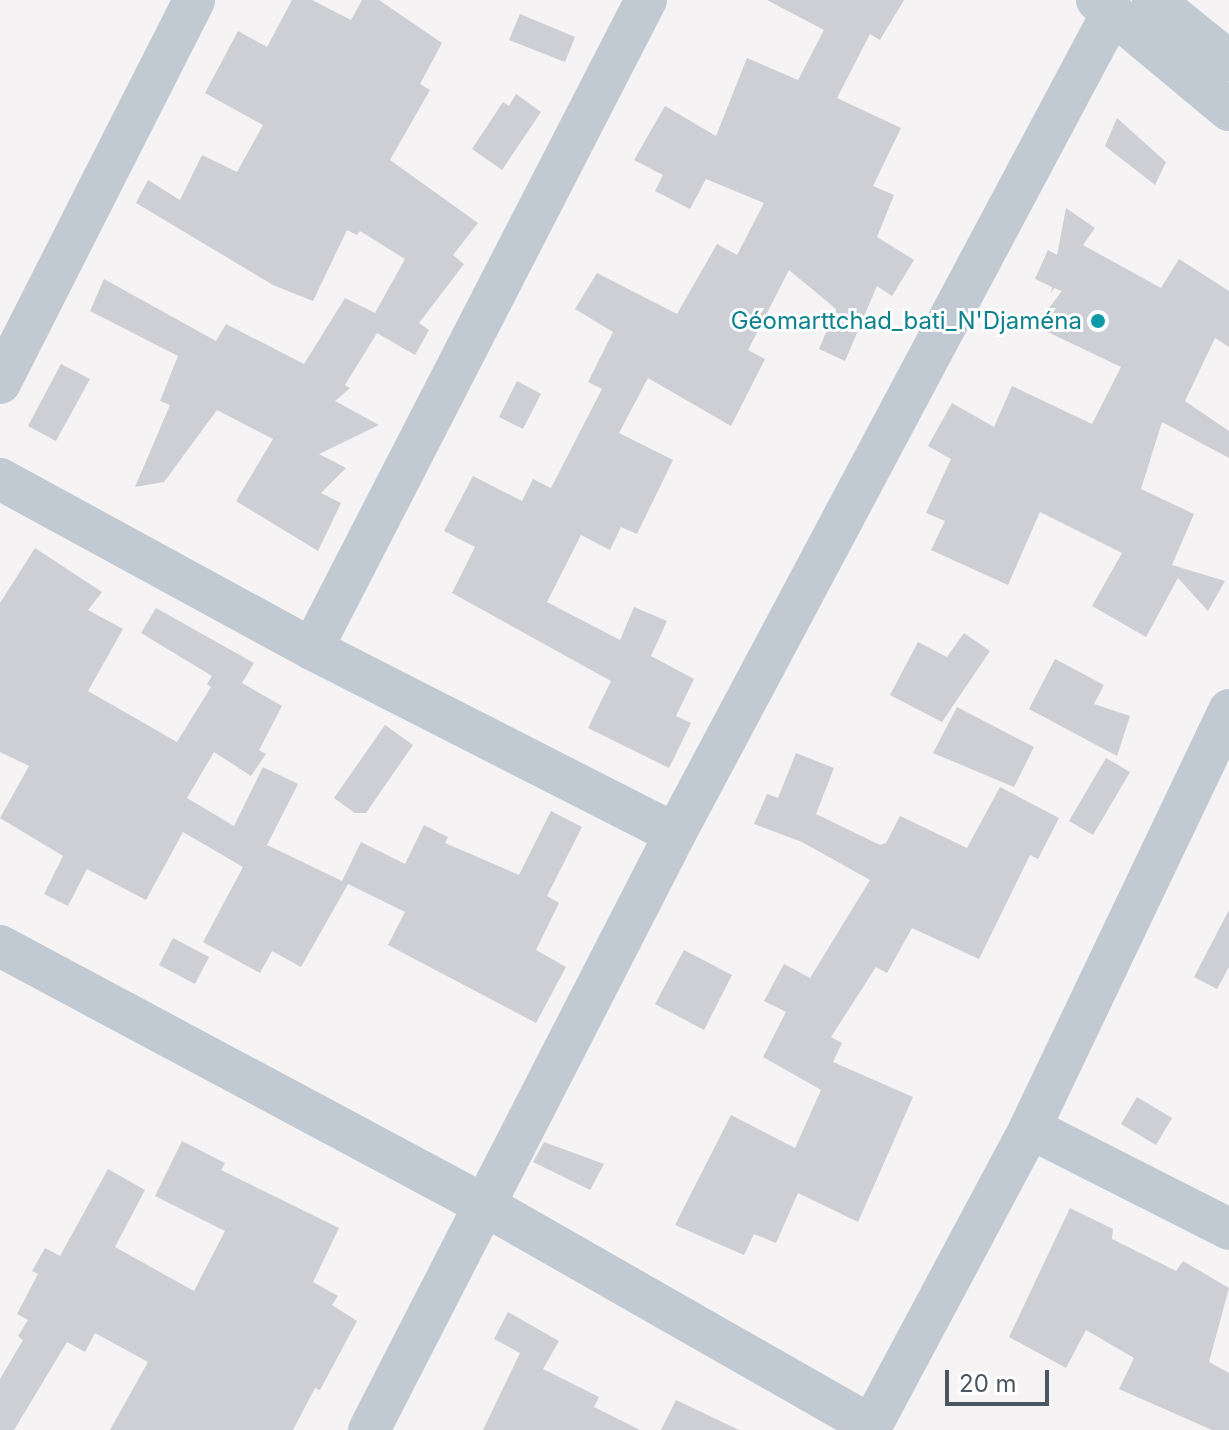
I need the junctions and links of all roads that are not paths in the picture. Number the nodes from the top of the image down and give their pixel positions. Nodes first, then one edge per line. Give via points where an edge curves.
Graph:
1 (194, 0) edge
2 (646, 0) edge
3 (1153, 0) edge
4 (1105, 6) edge
5 (1229, 61) edge
6 (1229, 110) edge
7 (0, 383) edge
8 (0, 479) edge
9 (312, 649) junction
10 (1229, 710) edge
11 (1219, 763) edge
12 (675, 834) junction
13 (0, 946) edge
14 (1030, 1128) junction
15 (486, 1206) junction
16 (1229, 1229) edge
17 (870, 1428) edge
18 (369, 1430) edge

1 - 7 street
2 - 9 street
3 - 5 street
4 - 6 street
4 - 12 street
8 - 9 street
9 - 12 street
10 - 11 street
11 - 14 street
12 - 15 street
13 - 15 street
14 - 16 street
14 - 17 street
15 - 17 street
15 - 18 street

